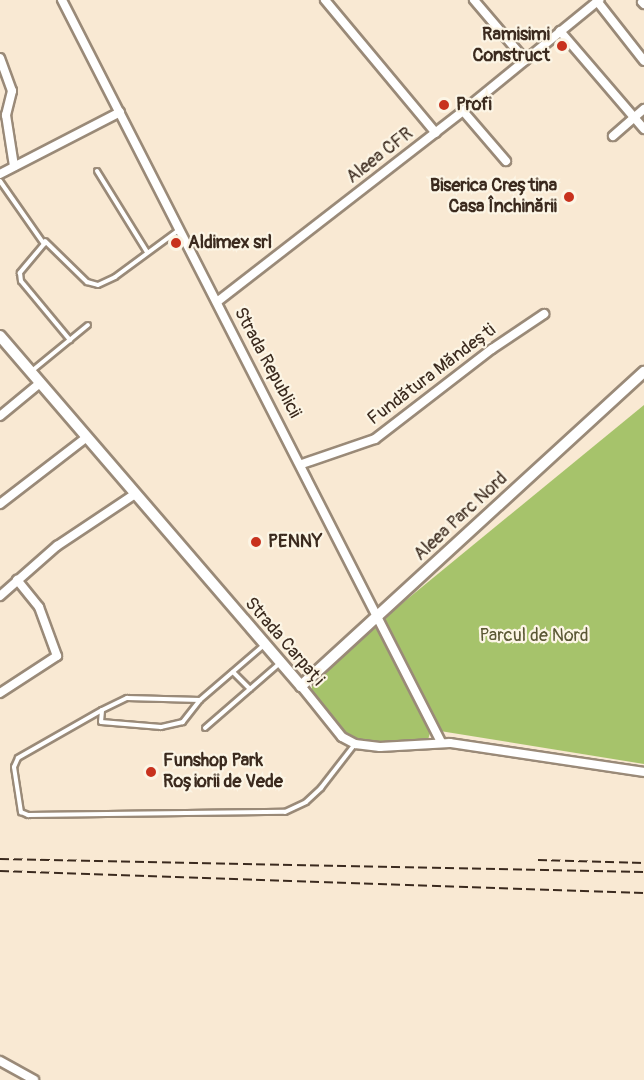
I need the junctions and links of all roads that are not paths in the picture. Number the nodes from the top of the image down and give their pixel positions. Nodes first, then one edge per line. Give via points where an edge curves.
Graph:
1 (62, 0) edge
2 (325, 0) edge
3 (474, 0) edge
4 (594, 2) edge
5 (560, 31) junction
6 (0, 58) edge
7 (525, 60) junction
8 (644, 61) edge
9 (644, 109) edge
10 (463, 111) junction
11 (120, 112) junction
12 (634, 118) junction
13 (644, 129) edge
14 (436, 133) junction
15 (613, 136) dead end
16 (506, 161) dead end
17 (14, 166) junction
18 (97, 171) dead end
19 (0, 174) edge
20 (0, 181) edge
21 (180, 230) junction
22 (43, 239) junction
23 (147, 252) junction
24 (217, 302) junction
25 (544, 314) dead end
26 (88, 325) dead end
27 (0, 336) edge
28 (70, 340) junction
29 (31, 372) junction
30 (644, 372) edge
31 (40, 383) junction
32 (0, 416) edge
33 (87, 437) junction
34 (302, 464) junction
35 (135, 494) junction
36 (0, 504) edge
37 (17, 580) junction
38 (0, 596) edge
39 (377, 615) junction
40 (264, 644) junction
41 (280, 663) junction
42 (233, 672) junction
43 (300, 686) junction
44 (250, 689) junction
45 (0, 693) edge
46 (200, 700) junction
47 (102, 710) junction
48 (205, 728) dead end
49 (441, 742) junction
50 (355, 744) junction
51 (644, 772) edge
52 (0, 1061) edge
53 (34, 1080) edge

1 - 11 street, Strada Republicii
2 - 14 street
3 - 7 street
4 - 5 street, Aleea CFR
4 - 8 street
5 - 7 street, Aleea CFR
5 - 12 street
6 - 17 street via 12,91 6,115
7 - 10 street, Aleea CFR
9 - 12 street
10 - 14 street, Aleea CFR
10 - 16 street
11 - 17 street
11 - 21 street, Strada Republicii
12 - 13 street
12 - 15 street
14 - 24 street, Aleea CFR
17 - 19 street
18 - 23 lane
20 - 22 lane
21 - 23 lane
21 - 24 street, Strada Republicii
22 - 23 lane via 92,284 109,281
22 - 28 lane via 43,250 20,277
24 - 34 street, Strada Republicii
25 - 34 street, Fundătura Măndești via 375,439
26 - 28 lane
27 - 29 street, Strada Carpați
28 - 29 lane
29 - 31 street, Strada Carpați
30 - 39 street, Aleea Parc Nord
31 - 32 street
31 - 33 street, Strada Carpați
33 - 35 street, Strada Carpați
33 - 36 street
34 - 39 street, Strada Republicii
35 - 37 street via 57,546
35 - 40 street, Strada Carpați
37 - 38 street
37 - 45 street via 39,607 57,656
39 - 43 street, Aleea Parc Nord
39 - 49 street, Strada Republicii
40 - 41 street, Strada Carpați
40 - 42 lane
41 - 43 street, Strada Carpați
41 - 44 lane
42 - 44 lane
42 - 46 lane
43 - 50 street, Strada Carpați via 342,737
44 - 48 lane
46 - 47 lane via 139,696
46 - 47 lane via 183,722 162,726 101,722
47 - 50 lane via 18,758 14,767 21,812 277,813 296,809 329,780
49 - 50 street via 380,747
49 - 51 street
52 - 53 street

